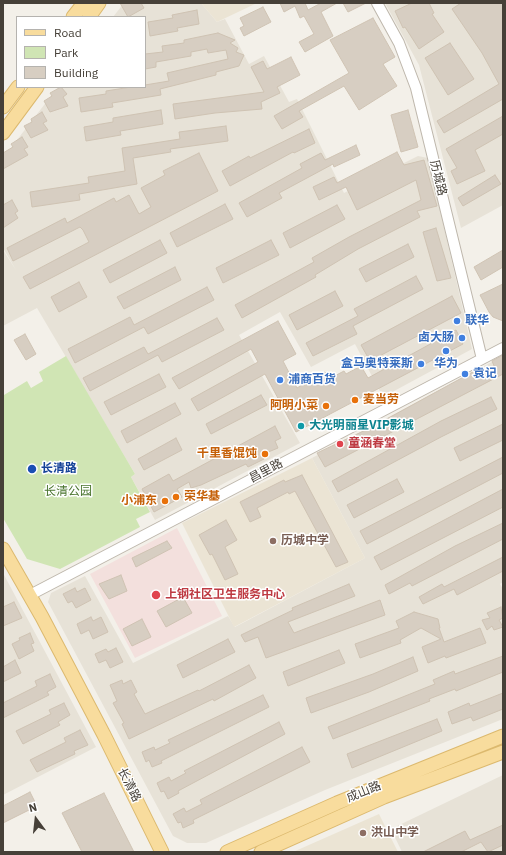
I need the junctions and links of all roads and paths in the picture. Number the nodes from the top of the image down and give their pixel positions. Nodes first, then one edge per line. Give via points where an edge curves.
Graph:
1 (84, 3) edge
2 (99, 3) edge
3 (377, 3) edge
4 (74, 16) edge
5 (90, 16) edge
6 (17, 88) edge
7 (36, 88) edge
8 (3, 107) edge
9 (3, 132) edge
10 (503, 348) edge
11 (482, 358) junction
12 (3, 549) edge
13 (30, 595) junction
14 (503, 736) edge
15 (503, 752) edge
16 (162, 852) edge
17 (227, 852) edge
18 (261, 852) edge

1 - 4 main road
2 - 5 main road
3 - 11 street, 历城路 via 399,43 416,88
6 - 8 main road
7 - 9 main road
10 - 11 street, 昌里路
11 - 13 street, 昌里路
12 - 13 main road, 长清路
13 - 16 main road, 长清路
14 - 17 main road, 成山路 via 336,803
15 - 18 main road, 成山路 via 384,798

